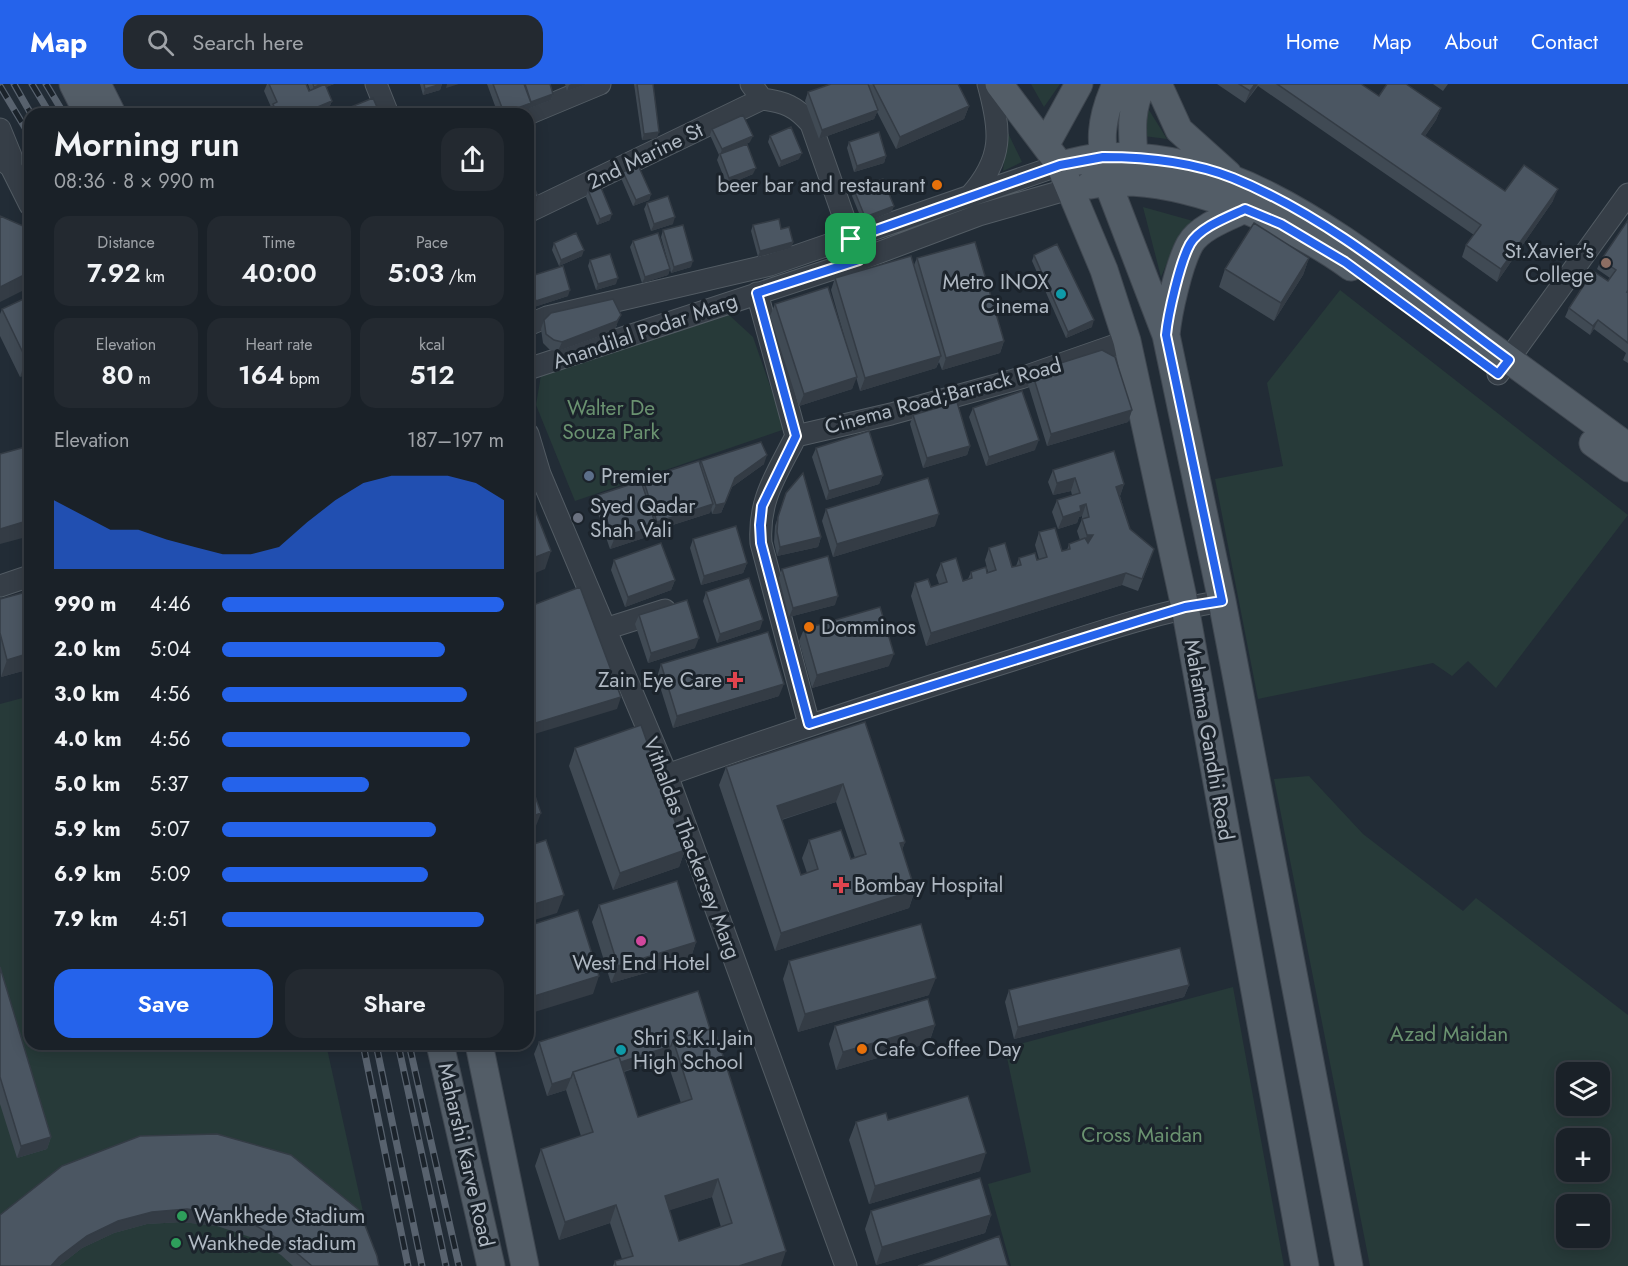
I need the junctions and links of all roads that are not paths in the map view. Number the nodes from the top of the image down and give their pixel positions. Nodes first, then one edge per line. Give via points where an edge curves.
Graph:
1 (73, 84) edge
2 (97, 84) edge
3 (376, 84) edge
4 (600, 84) edge
5 (988, 84) edge
6 (999, 84) edge
7 (1079, 84) edge
8 (1116, 84) edge
9 (1143, 84) edge
10 (1158, 84) edge
11 (757, 92) edge
12 (85, 108) edge
13 (109, 108) edge
14 (386, 108) edge
15 (534, 112) edge
16 (0, 129) edge
17 (1134, 157) junction
18 (6, 164) edge
19 (1059, 166) junction
20 (1105, 169) junction
21 (1232, 178) junction
22 (1628, 194) edge
23 (24, 195) edge
24 (968, 199) junction
25 (534, 209) edge
26 (1245, 209) junction
27 (851, 239) junction
28 (859, 260) junction
29 (757, 293) junction
30 (534, 323) edge
31 (1166, 335) junction
32 (1128, 340) junction
33 (534, 367) edge
34 (1504, 367) junction
35 (796, 436) junction
36 (1628, 447) edge
37 (534, 454) edge
38 (1628, 468) edge
39 (24, 578) edge
40 (0, 586) edge
41 (1222, 601) junction
42 (682, 605) edge
43 (1185, 607) junction
44 (606, 629) junction
45 (809, 724) junction
46 (668, 775) junction
47 (441, 1050) edge
48 (480, 1050) edge
49 (491, 1266) edge
50 (525, 1266) edge
51 (846, 1266) edge
52 (1305, 1266) edge
53 (1349, 1266) edge

1 - 12 main road
2 - 13 main road
3 - 14 street
4 - 15 street
5 - 24 street via 996,115 997,147 988,176
6 - 19 main road, Mahatma Gandhi Road
7 - 19 main road
8 - 20 main road via 1104,112
9 - 17 main road via 1131,123
10 - 21 main road via 1179,130
11 - 25 street, 2nd Marine St
11 - 27 street via 784,101 811,124
16 - 18 street
17 - 20 main road
17 - 21 main road via 1183,164
18 - 23 street
19 - 20 main road
19 - 24 street, Anandilal Podar Marg
19 - 28 street, Anandilal Podar Marg via 979,215
19 - 32 main road, Mahatma Gandhi Road via 1104,270
20 - 26 main road
20 - 31 main road
21 - 34 main road via 1290,206 1353,246
22 - 34 street
24 - 27 street, Anandilal Podar Marg
26 - 31 main road via 1214,224 1191,243 1168,315
26 - 34 main road via 1281,224 1345,262
27 - 28 street
27 - 30 street, Anandilal Podar Marg via 770,265
28 - 29 street, Anandilal Podar Marg
29 - 33 street, Anandilal Podar Marg
29 - 35 street, Cinema Road;Barrack Road
31 - 41 main road
32 - 35 street, Cinema Road;Barrack Road via 1021,378
32 - 43 main road, Mahatma Gandhi Road
34 - 36 main road
34 - 38 main road
35 - 45 street via 762,506 760,525 761,543
37 - 44 street, Vithaldas Thackersey Marg
39 - 40 street
41 - 43 street
41 - 53 main road
42 - 44 street
43 - 45 street
43 - 52 main road, Mahatma Gandhi Road
44 - 46 street, Vithaldas Thackersey Marg
45 - 46 street
46 - 51 street, Vithaldas Thackersey Marg
47 - 49 main road, Maharshi Karve Road
48 - 50 main road, Maharshi Karve Road

